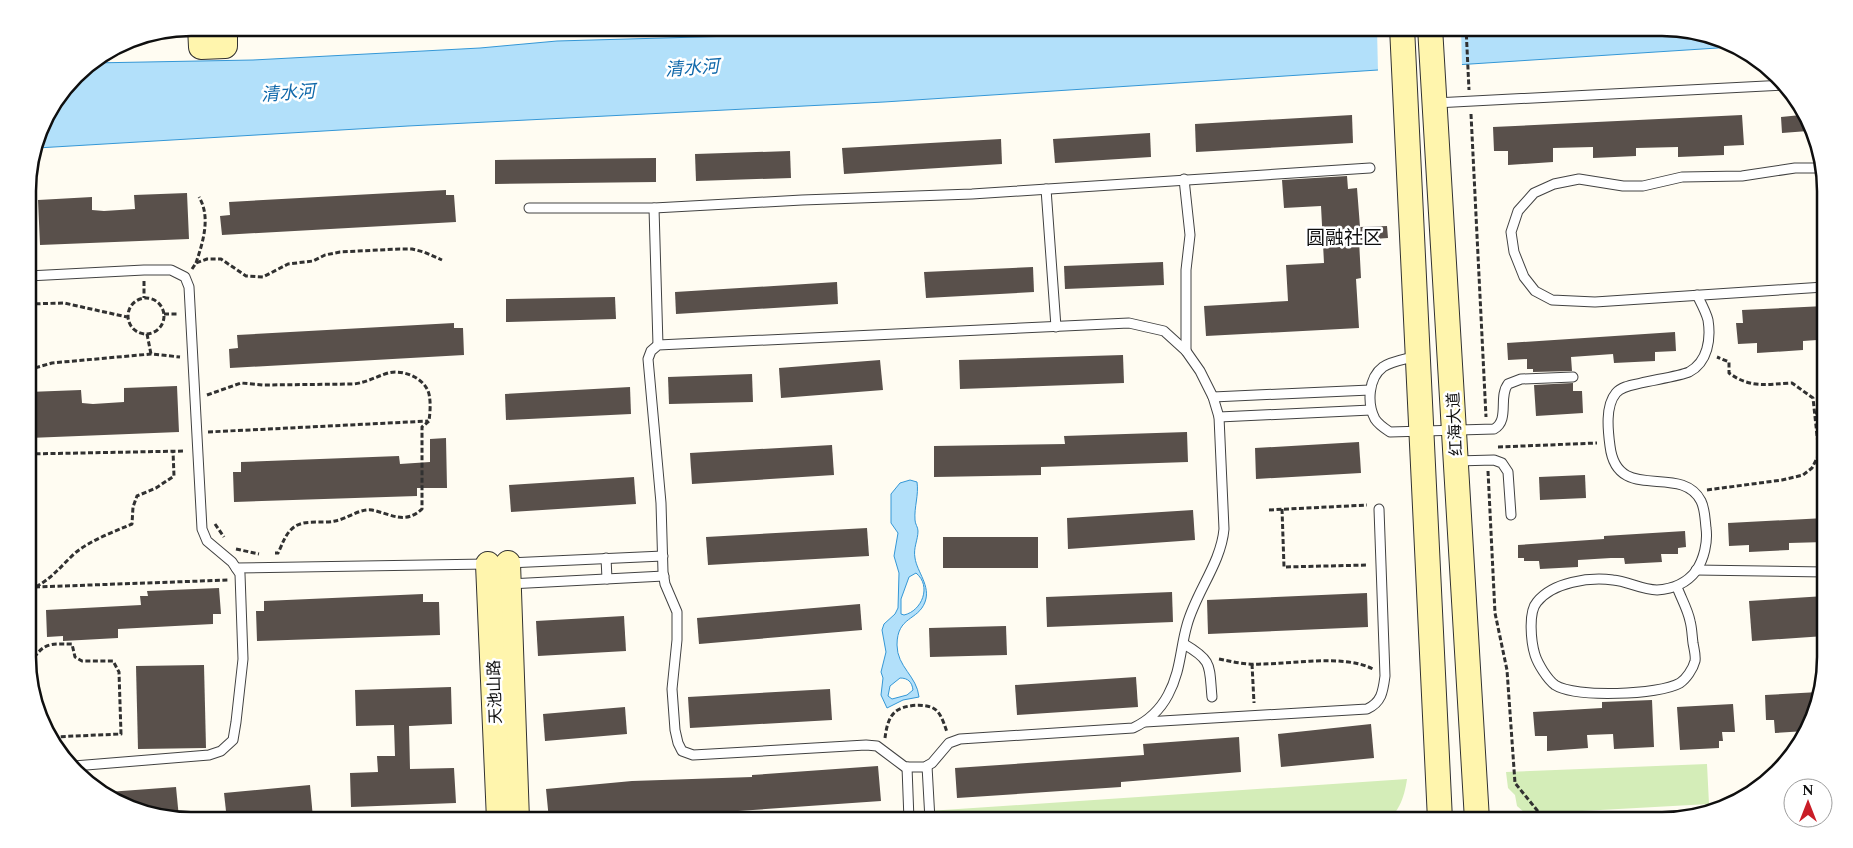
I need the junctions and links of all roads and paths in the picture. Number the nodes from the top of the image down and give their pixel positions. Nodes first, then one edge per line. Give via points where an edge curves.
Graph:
1 (200, 36) edge
2 (225, 36) edge
3 (1402, 36) edge
4 (1430, 36) edge
5 (1466, 36) edge
6 (1469, 83) dead end
7 (1774, 85) edge
8 (1434, 103) junction
9 (1370, 168) dead end
10 (1814, 168) edge
11 (1184, 179) junction
12 (1046, 189) junction
13 (200, 197) dead end
14 (529, 208) dead end
15 (654, 208) junction
16 (442, 260) dead end
17 (196, 263) junction
18 (37, 276) edge
19 (185, 277) junction
20 (1817, 287) edge
21 (1697, 295) junction
22 (37, 304) edge
23 (127, 317) junction
24 (1056, 327) junction
25 (147, 334) junction
26 (658, 345) junction
27 (1186, 351) junction
28 (1706, 352) junction
29 (151, 354) junction
30 (1418, 356) junction
31 (193, 358) junction
32 (37, 367) edge
33 (1572, 377) dead end
34 (206, 387) dead end
35 (1370, 390) junction
36 (207, 395) junction
37 (1213, 397) junction
38 (207, 404) dead end
39 (1371, 410) junction
40 (1815, 413) joint
41 (1219, 416) junction
42 (429, 421) junction
43 (1421, 430) junction
44 (1454, 430) junction
45 (1817, 436) edge
46 (1610, 442) junction
47 (1496, 447) dead end
48 (173, 451) junction
49 (198, 451) junction
50 (36, 454) edge
51 (1817, 456) edge
52 (1456, 461) junction
53 (1694, 492) junction
54 (1282, 509) junction
55 (1379, 509) joint
56 (1269, 510) dead end
57 (1511, 515) dead end
58 (211, 519) dead end
59 (225, 538) dead end
60 (231, 544) dead end
61 (270, 554) dead end
62 (263, 555) dead end
63 (662, 556) junction
64 (606, 558) junction
65 (1381, 564) junction
66 (236, 568) junction
67 (502, 570) junction
68 (1696, 570) junction
69 (1817, 572) edge
70 (664, 576) junction
71 (607, 579) junction
72 (240, 580) junction
73 (36, 586) edge
74 (36, 587) edge
75 (1677, 587) junction
76 (1184, 644) junction
77 (36, 655) edge
78 (1203, 656) junction
79 (1252, 664) junction
80 (1386, 676) junction
81 (1212, 697) dead end
82 (1255, 716) junction
83 (1145, 722) junction
84 (59, 737) edge
85 (949, 743) junction
86 (884, 751) junction
87 (81, 765) edge
88 (927, 766) junction
89 (907, 767) junction
90 (1440, 811) edge
91 (1477, 811) edge
92 (499, 812) edge
93 (517, 812) edge
94 (909, 812) edge
95 (930, 812) edge

1 - 2 main road via 201,47 226,46
3 - 30 main road, 红海大道
4 - 8 main road, 红海大道
5 - 6 path
7 - 8 lane
8 - 44 main road, 红海大道
9 - 11 lane
10 - 21 lane via 1742,176 1682,177 1643,186 1579,179 1554,184 1534,193 1518,211 1511,232 1514,252 1524,277 1536,291 1552,300 1595,302
11 - 12 lane
11 - 27 lane via 1190,235 1186,270
12 - 15 lane
12 - 24 lane
13 - 17 path via 205,220 203,243
14 - 15 lane
15 - 26 lane
16 - 17 path via 412,249 340,252 313,261 288,264 256,278 246,276 221,259
17 - 19 path
18 - 19 lane via 171,270
19 - 31 lane via 189,287
20 - 21 lane
21 - 28 lane via 1708,318 1709,346
22 - 23 path via 64,303
23 - 25 path via 131,328
23 - 25 path via 135,301 147,298 159,303 163,321 157,330
24 - 26 lane
24 - 27 lane via 1129,323 1164,331
25 - 29 path
26 - 63 lane via 648,358 661,503
27 - 37 lane
28 - 40 path via 1729,362 1729,373 1740,380 1758,385 1792,383 1813,398
28 - 46 lane via 1701,362 1689,372 1626,386 1616,393 1610,406
29 - 31 path
29 - 32 path via 52,363
30 - 35 lane via 1384,367 1376,375
30 - 43 main road, 红海大道
31 - 49 lane
33 - 44 lane via 1513,382 1505,388 1499,426 1494,429
34 - 36 path
35 - 37 lane
35 - 39 lane
36 - 38 path
36 - 42 path via 241,383 354,384 389,373 409,374 422,382 429,393
37 - 41 lane
39 - 41 lane
39 - 43 lane via 1390,432
40 - 45 path
41 - 76 lane via 1223,542 1194,606
42 - 49 path via 208,432 208,451
42 - 61 path via 422,427 422,509 414,516 397,517 370,510 337,521 311,522 296,526 286,534 278,553
43 - 44 lane
43 - 90 main road, 红海大道
44 - 52 main road, 红海大道
46 - 47 path
46 - 53 lane via 1615,465 1624,476 1682,485
48 - 49 path
48 - 50 path
48 - 73 path via 174,476 137,496 132,524 76,552 55,574
49 - 66 lane via 202,529 207,540
51 - 53 path via 1812,468 1782,480
52 - 57 lane via 1494,460 1502,463 1508,472
52 - 91 main road, 红海大道
53 - 68 lane via 1701,502 1707,533 1704,556
54 - 55 path via 1374,505
54 - 56 path
54 - 65 path via 1284,567
55 - 65 lane
58 - 59 path
60 - 62 path via 236,549
63 - 64 lane
63 - 70 lane
64 - 67 lane
64 - 71 lane
65 - 80 lane
66 - 67 lane
66 - 72 lane
67 - 71 lane
67 - 92 main road, 天池山路
67 - 93 main road
68 - 69 lane
68 - 75 lane
70 - 71 lane
70 - 86 lane via 677,612 673,698 678,743 682,751 693,755 866,745 877,746
72 - 74 path
72 - 87 lane via 243,659 232,740 209,755
75 - 75 lane via 1655,590 1614,580 1586,580 1570,582 1554,590 1536,602 1531,620 1535,655 1542,669 1554,684 1589,692 1623,693 1682,682 1696,660 1690,620
76 - 78 lane
76 - 83 lane via 1177,675 1168,695 1160,709
77 - 84 path via 46,645 72,644 75,656 82,661 113,660 119,672 121,734
78 - 79 path
78 - 81 lane via 1209,666
79 - 80 path via 1346,661 1361,663
79 - 82 path
80 - 82 lane via 1380,700 1367,710
82 - 83 lane
83 - 85 lane via 1133,728 960,739
85 - 86 path via 943,722 934,708 922,705 894,713 886,728
85 - 88 lane
86 - 89 lane
88 - 89 lane
88 - 95 lane
89 - 94 lane

